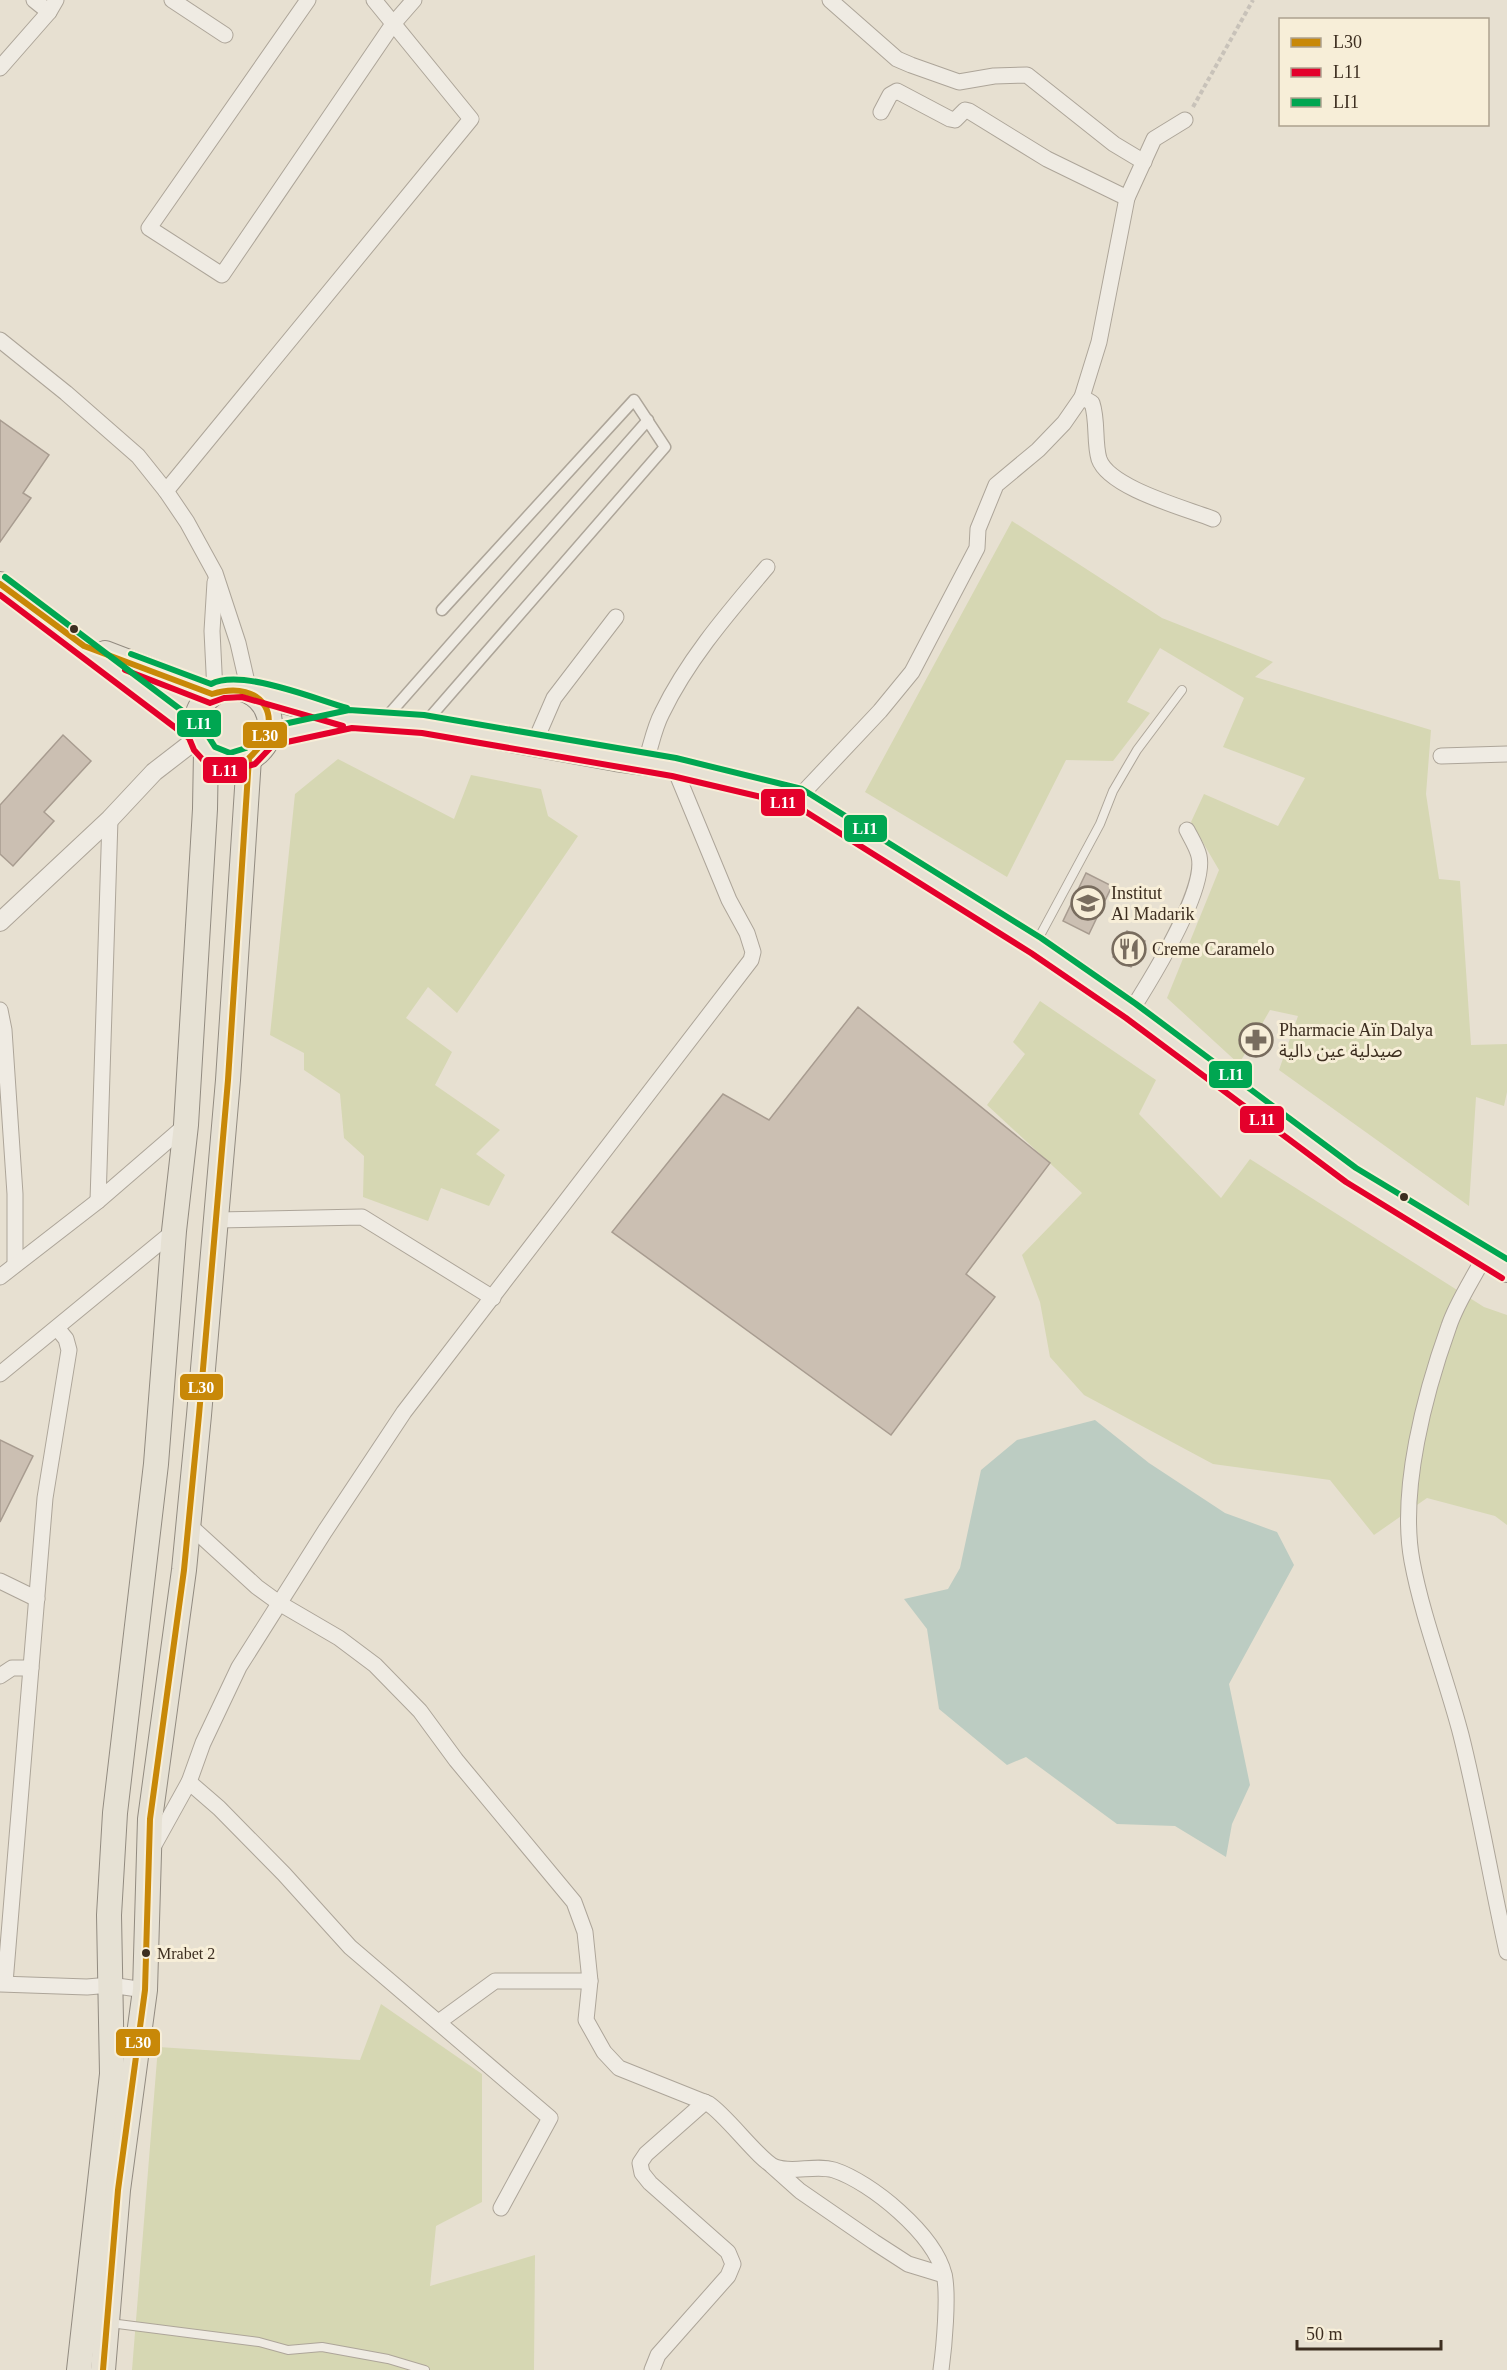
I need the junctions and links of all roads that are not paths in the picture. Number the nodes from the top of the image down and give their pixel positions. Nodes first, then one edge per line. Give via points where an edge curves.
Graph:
1 (34, 0) edge
2 (172, 0) edge
3 (308, 0) edge
4 (374, 0) edge
5 (414, 0) edge
6 (830, 0) edge
7 (52, 6) edge
8 (393, 24) junction
9 (225, 35) dead end
10 (1, 65) edge
11 (881, 112) dead end
12 (1185, 120) road end
13 (1144, 162) junction
14 (1126, 198) junction
15 (0, 340) edge
16 (1082, 398) junction
17 (648, 420) junction
18 (166, 491) junction
19 (1213, 519) dead end
20 (767, 567) dead end
21 (215, 573) junction
22 (0, 584) edge
23 (442, 610) dead end
24 (616, 617) dead end
25 (84, 646) junction
26 (1182, 690) dead end
27 (251, 692) junction
28 (214, 693) junction
29 (351, 719) junction
30 (382, 723) junction
31 (423, 724) junction
32 (268, 737) junction
33 (200, 740) junction
34 (534, 744) junction
35 (1507, 754) edge
36 (1441, 756) dead end
37 (249, 758) junction
38 (646, 761) junction
39 (674, 767) junction
40 (799, 797) junction
41 (110, 819) junction
42 (1187, 830) dead end
43 (0, 922) edge
44 (1036, 945) junction
45 (0, 1010) edge
46 (1131, 1011) junction
47 (186, 1125) junction
48 (5, 1129) edge
49 (98, 1201) junction
50 (217, 1220) junction
51 (174, 1231) junction
52 (1484, 1257) junction
53 (10, 1263) edge
54 (1507, 1270) edge
55 (0, 1277) edge
56 (493, 1298) junction
57 (57, 1328) junction
58 (0, 1374) edge
59 (188, 1524) junction
60 (0, 1581) edge
61 (37, 1599) junction
62 (279, 1603) junction
63 (31, 1668) junction
64 (0, 1676) edge
65 (189, 1782) junction
66 (148, 1855) junction
67 (1507, 1953) edge
68 (590, 1981) junction
69 (2, 1983) edge
70 (110, 1985) junction
71 (145, 1990) junction
72 (440, 2021) junction
73 (705, 2102) junction
74 (772, 2166) junction
75 (501, 2208) dead end
76 (944, 2275) junction
77 (106, 2323) junction
78 (79, 2370) edge
79 (103, 2370) edge
80 (425, 2370) edge
81 (652, 2370) edge
82 (941, 2370) edge

1 - 7 street
2 - 9 street
3 - 8 street via 149,228 222,275
4 - 8 street
5 - 8 street
6 - 13 street via 897,59 911,65 959,82 1027,75 1114,144
7 - 10 street
8 - 18 street via 471,119
11 - 14 street via 890,95 897,91 950,119 969,111 1047,159
12 - 13 street via 1154,139
13 - 14 street
14 - 16 street via 1099,342
15 - 18 street via 138,456
16 - 19 street via 1092,404 1096,418 1099,460 1114,478
16 - 40 street via 1038,450 996,485 978,529 977,548 912,672
17 - 23 street via 634,400
17 - 30 street
17 - 31 street via 665,447
18 - 21 street
20 - 38 street via 681,679 661,714
21 - 27 street
21 - 28 street
22 - 25 main road
24 - 34 street via 554,698
25 - 28 main road
25 - 33 main road
26 - 44 lane via 1119,780
27 - 28 main road via 232,687
27 - 29 main road
27 - 32 main road via 264,704 270,720
28 - 33 main road via 196,717
29 - 30 main road
29 - 32 main road
30 - 31 main road
31 - 34 main road
32 - 37 main road
33 - 37 main road via 219,760
33 - 41 street via 154,772
33 - 47 main road via 201,882
34 - 38 main road
35 - 36 street
37 - 50 main road
38 - 39 main road
39 - 40 main road
39 - 56 street via 747,933 752,960
40 - 44 main road
41 - 43 street
41 - 49 street
42 - 46 street via 1199,856 1198,879 1159,968
44 - 46 main road
45 - 48 street via 4,1030
46 - 52 main road via 1351,1175
47 - 49 street
47 - 51 main road
48 - 53 street via 15,1194
49 - 53 street
50 - 56 street via 362,1216
50 - 59 main road
51 - 57 street
51 - 70 main road via 156,1464 115,1813 109,1915
52 - 54 main road
52 - 67 street via 1446,1335 1412,1464 1409,1516 1412,1560 1479,1806
53 - 55 street
56 - 62 street via 404,1412
57 - 58 street
57 - 61 street via 69,1350 45,1498
59 - 62 street
59 - 66 main road
60 - 61 street
61 - 63 street
62 - 65 street via 220,1705
62 - 68 street via 375,1665 420,1712 574,1902 585,1932
63 - 64 street via 12,1668
63 - 69 street
65 - 66 street
65 - 72 street via 276,1866 350,1947
66 - 71 main road
68 - 72 street via 495,1981
68 - 73 street via 586,2020 604,2052 619,2068
69 - 70 street
70 - 71 street
70 - 78 main road via 112,2074
71 - 77 main road via 118,2190
72 - 75 street via 550,2118
73 - 74 street via 721,2112
73 - 81 street via 640,2163 650,2183 728,2252 733,2264 728,2276 658,2355
74 - 76 street via 800,2191 908,2264
74 - 76 street via 830,2169 862,2184 904,2216 938,2258
76 - 82 street
77 - 79 main road
77 - 80 lane via 259,2342 288,2350 322,2347

